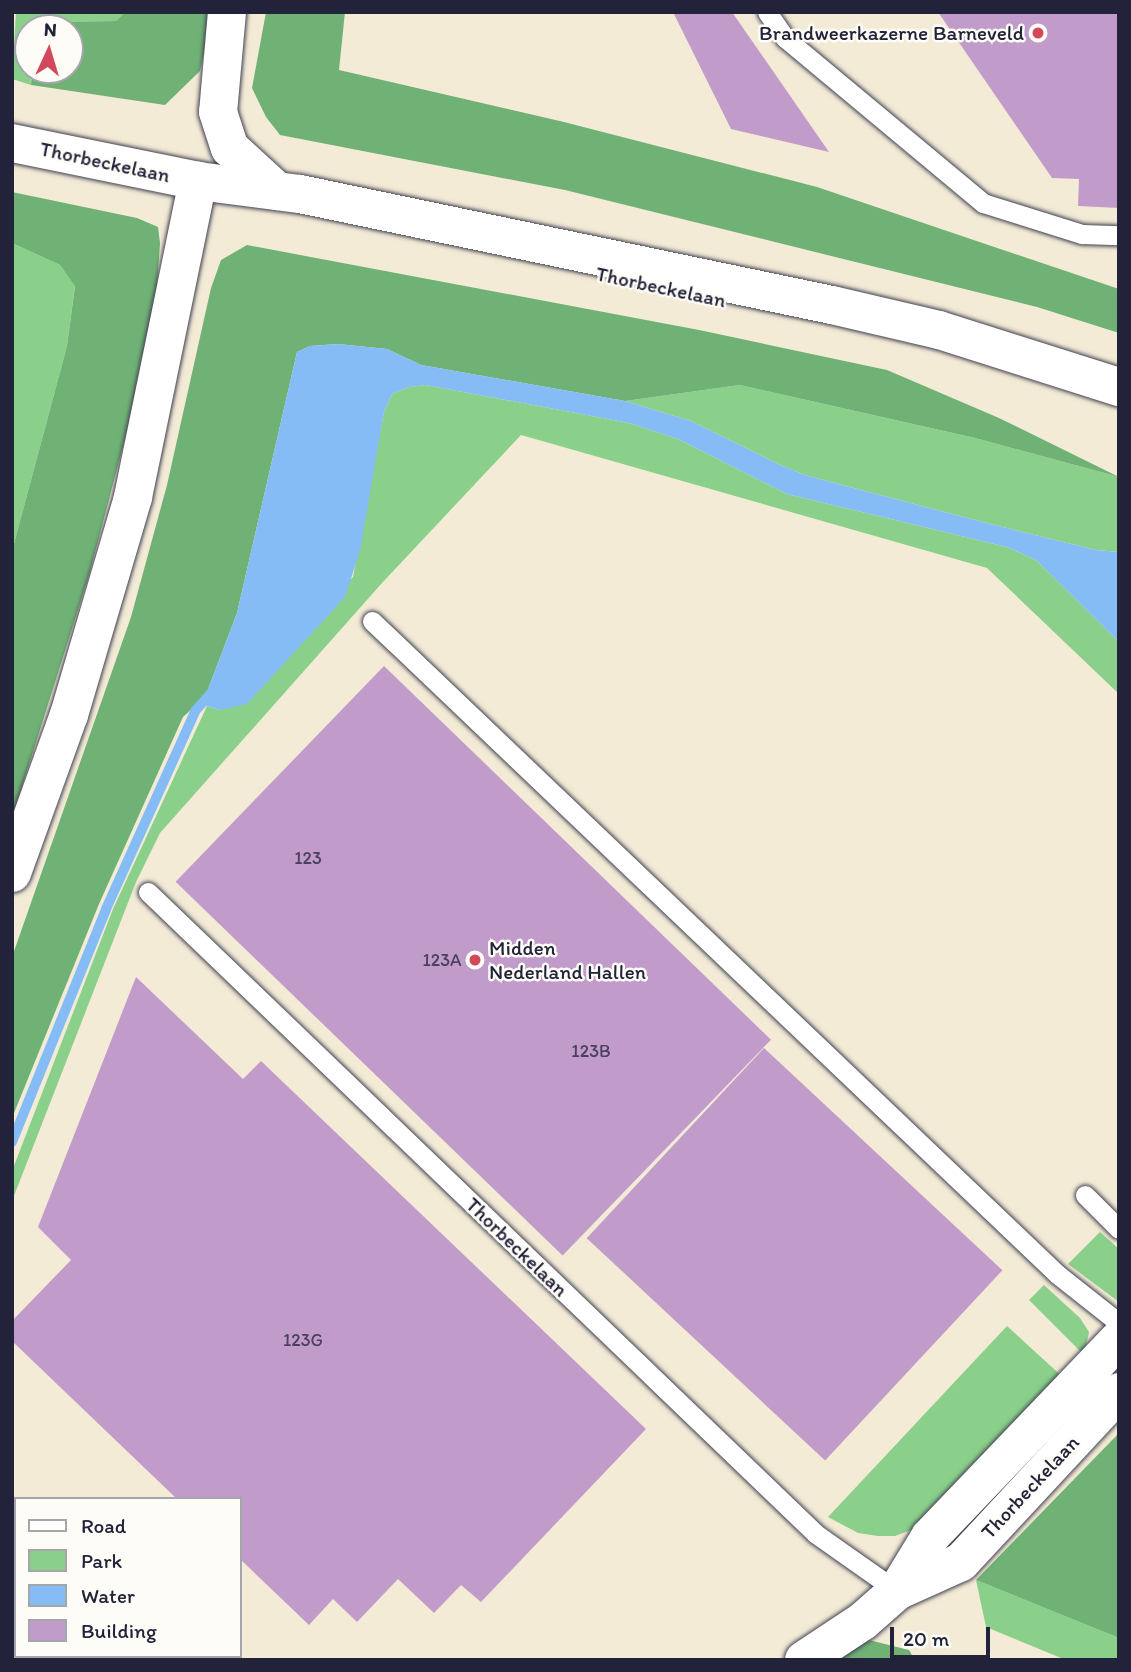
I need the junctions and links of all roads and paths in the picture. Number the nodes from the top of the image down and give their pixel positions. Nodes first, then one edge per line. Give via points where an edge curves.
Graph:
1 (227, 12) edge
2 (767, 12) edge
3 (27, 146) edge
4 (198, 181) junction
5 (277, 191) junction
6 (1119, 235) edge
7 (1119, 387) edge
8 (1119, 412) edge
9 (372, 621) dead end
10 (12, 873) edge
11 (148, 892) dead end
12 (1085, 1195) dead end
13 (1119, 1228) edge
14 (1119, 1323) edge
15 (1119, 1339) edge
16 (1119, 1392) edge
17 (897, 1591) junction
18 (804, 1660) edge

1 - 5 main road via 218,112 230,148
2 - 6 lane via 785,38 983,203 1082,234
3 - 4 main road, Thorbeckelaan
4 - 5 main road, Thorbeckelaan
4 - 8 main road, Thorbeckelaan via 304,214 878,334 986,364
4 - 10 main road via 133,497 69,715
5 - 7 main road, Thorbeckelaan via 832,305 939,330
9 - 14 lane via 1057,1274
11 - 17 lane, Thorbeckelaan via 816,1534
12 - 13 lane
15 - 17 main road, Thorbeckelaan via 930,1537
16 - 17 main road, Thorbeckelaan via 961,1562
17 - 18 main road, Thorbeckelaan via 863,1621

